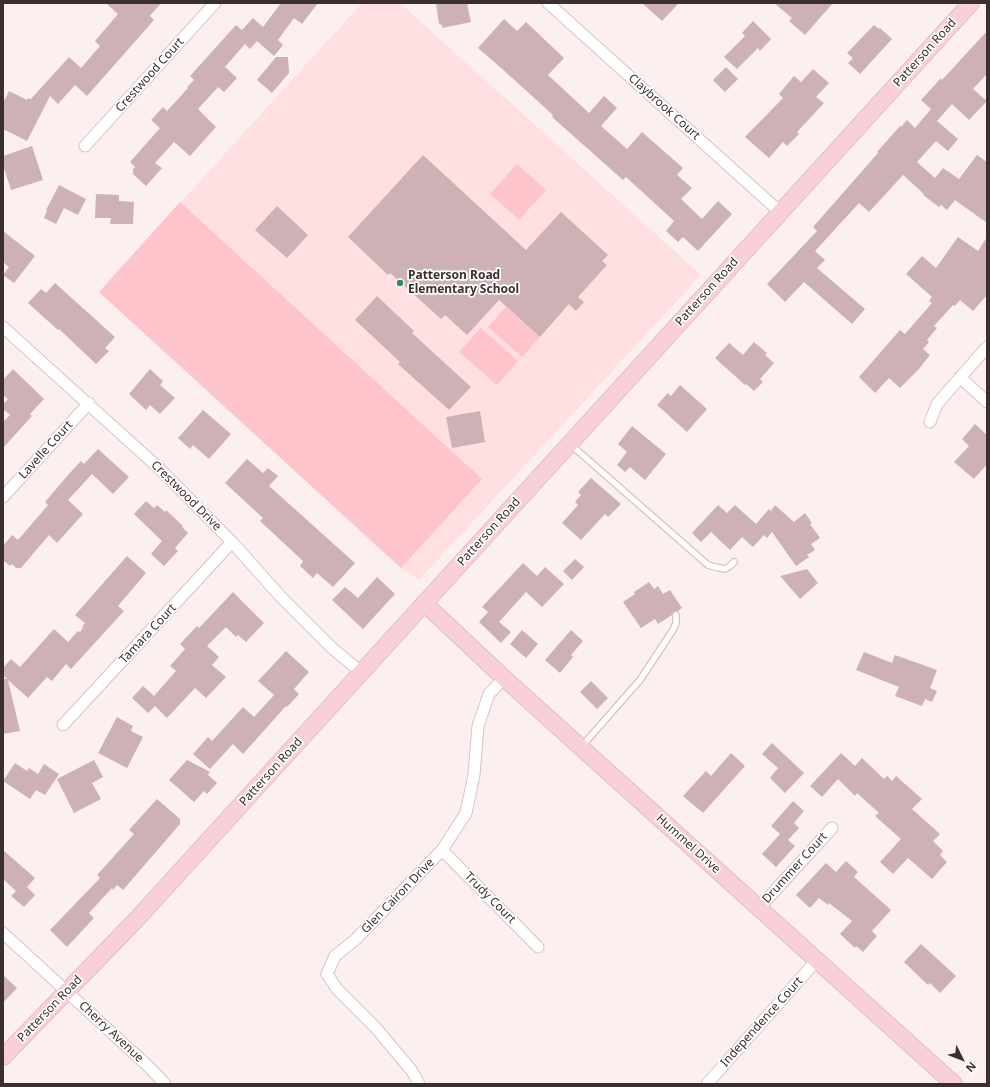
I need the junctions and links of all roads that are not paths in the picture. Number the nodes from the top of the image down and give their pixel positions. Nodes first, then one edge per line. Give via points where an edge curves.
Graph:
1 (215, 3) edge
2 (548, 3) edge
3 (971, 3) edge
4 (84, 146) dead end
5 (780, 212) junction
6 (3, 327) edge
7 (987, 347) edge
8 (960, 377) junction
9 (987, 402) edge
10 (89, 404) junction
11 (930, 422) dead end
12 (569, 444) junction
13 (3, 497) edge
14 (232, 542) junction
15 (734, 562) dead end
16 (424, 603) junction
17 (676, 615) dead end
18 (361, 672) junction
19 (504, 678) junction
20 (63, 725) dead end
21 (581, 747) junction
22 (832, 828) dead end
23 (442, 850) junction
24 (759, 908) junction
25 (3, 933) edge
26 (538, 947) dead end
27 (817, 960) junction
28 (67, 991) junction
29 (3, 1057) edge
30 (165, 1084) edge
31 (419, 1084) edge
32 (707, 1084) edge
33 (954, 1084) edge

1 - 4 street, Crestwood Court
2 - 5 street, Claybrook Court
3 - 5 street, Patterson Road
5 - 12 street, Patterson Road
6 - 10 street, Crestwood Drive
7 - 8 street
8 - 9 street
8 - 11 street via 936,404
10 - 13 street, Lavelle Court
10 - 14 street, Crestwood Drive via 161,470
12 - 15 lane via 708,565 725,569
12 - 16 street, Patterson Road
14 - 18 street, Crestwood Drive via 280,596 332,648
14 - 20 street, Tamara Court
16 - 18 street, Patterson Road
16 - 19 street, Hummel Drive
17 - 21 lane via 673,630 640,680
18 - 28 street, Patterson Road via 135,921
19 - 21 street, Hummel Drive
19 - 23 street, Glen Cairon Drive via 489,694 478,726 474,775 466,813
21 - 24 street, Hummel Drive
22 - 24 street, Drummer Court
23 - 26 street, Trudy Court
23 - 31 street, Glen Cairon Drive via 356,939 335,956 327,974 337,989 375,1027 412,1071
24 - 27 street, Hummel Drive
25 - 28 street, Cherry Avenue
27 - 32 street, Independence Court
27 - 33 street, Hummel Drive
28 - 29 street, Patterson Road
28 - 30 street, Cherry Avenue

